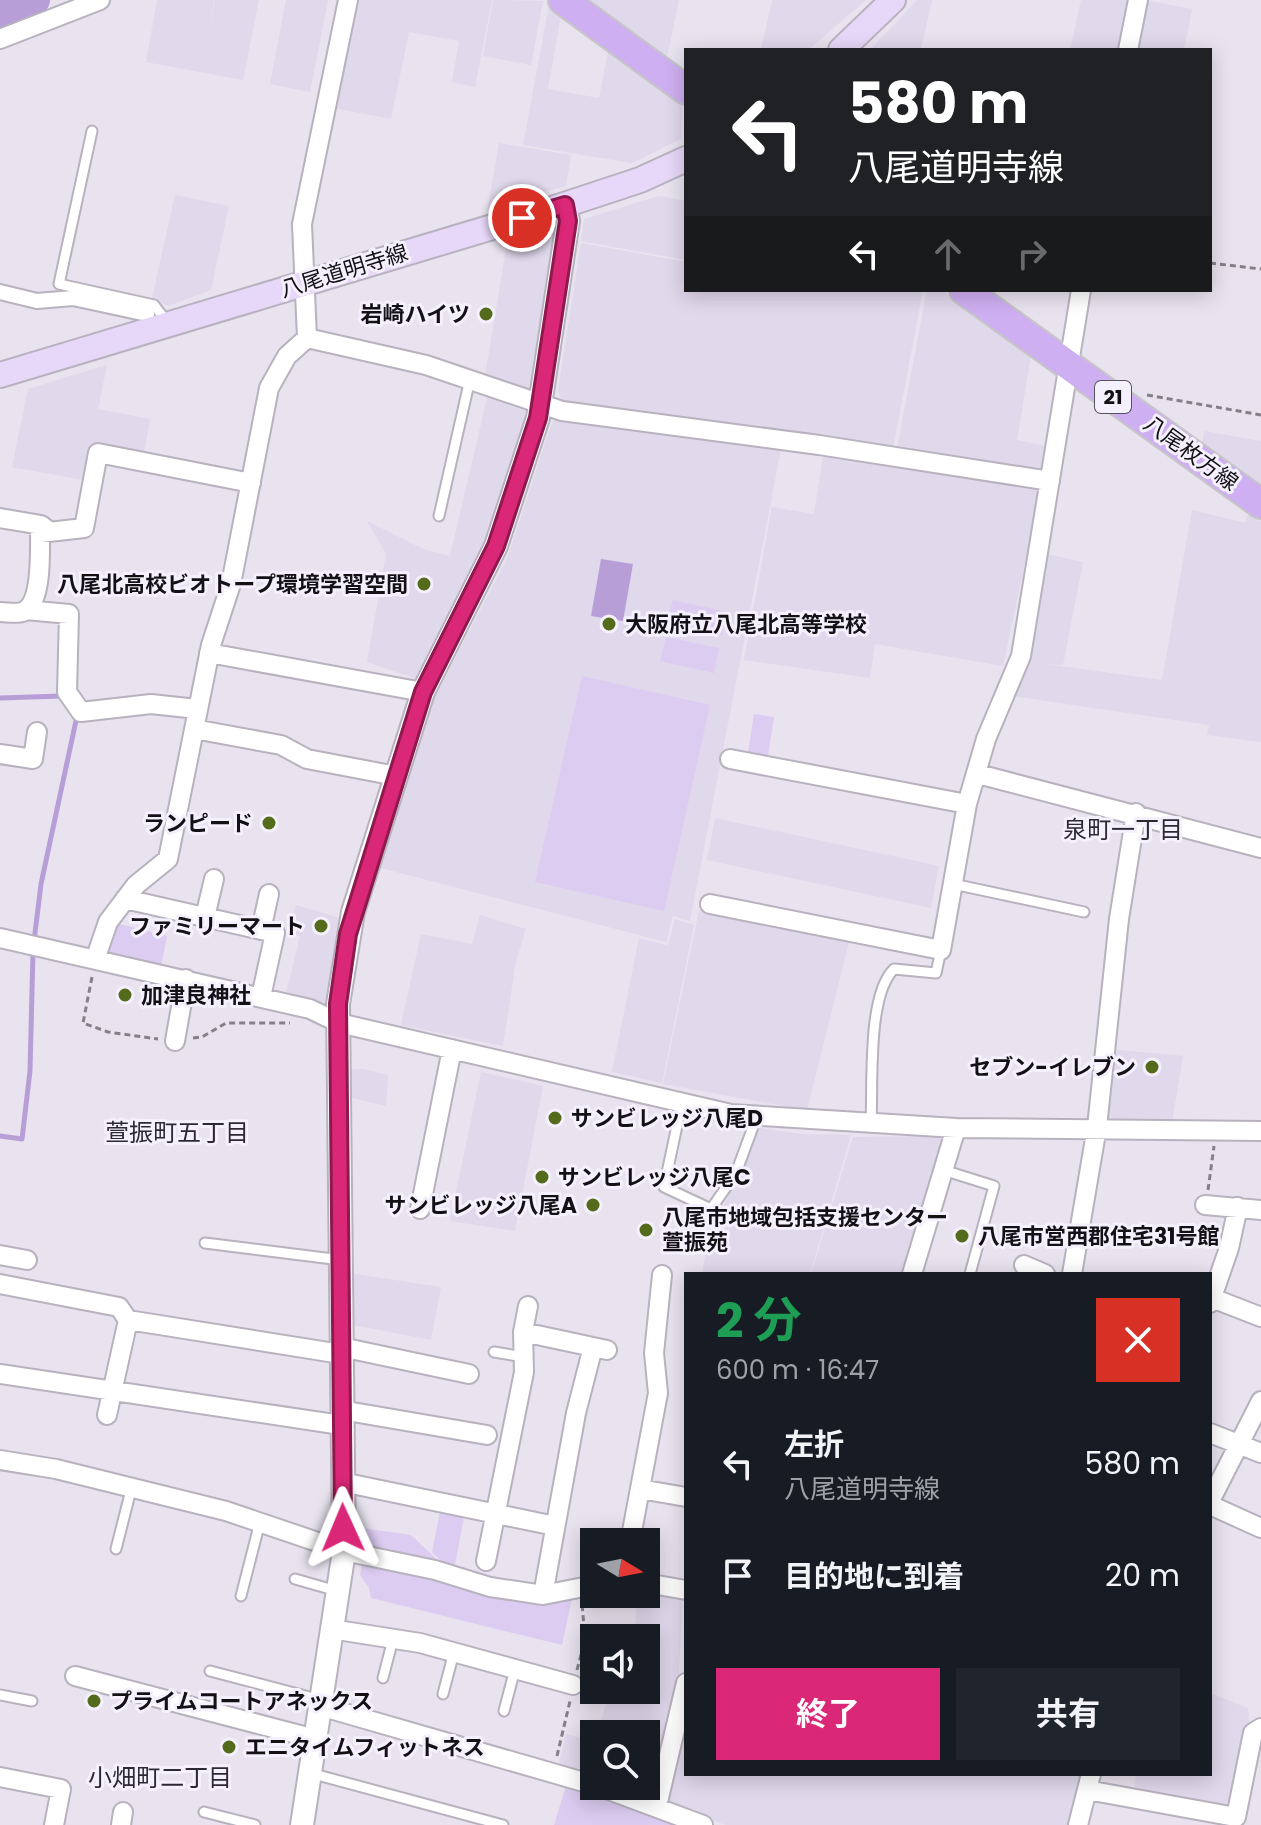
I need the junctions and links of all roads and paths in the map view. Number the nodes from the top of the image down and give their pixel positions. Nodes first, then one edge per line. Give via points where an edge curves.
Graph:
1 (100, 0) edge
2 (348, 0) edge
3 (563, 0) edge
4 (893, 0) edge
5 (1138, 0) edge
6 (0, 39) edge
7 (843, 48) edge
8 (1128, 48) edge
9 (684, 89) edge
10 (92, 131) dead end
11 (684, 160) edge
12 (565, 205) junction
13 (1212, 263) edge
14 (1261, 269) edge
15 (303, 283) junction
16 (0, 292) edge
17 (967, 292) edge
18 (1081, 292) edge
19 (158, 319) junction
20 (307, 338) junction
21 (1069, 365) junction
22 (0, 375) edge
23 (470, 379) junction
24 (1140, 394) dead end
25 (541, 402) junction
26 (1261, 415) edge
27 (1050, 481) junction
28 (251, 483) junction
29 (1261, 504) edge
30 (439, 516) dead end
31 (0, 518) edge
32 (50, 532) junction
33 (26, 610) junction
34 (0, 612) edge
35 (209, 653) junction
36 (423, 692) junction
37 (197, 709) junction
38 (194, 729) junction
39 (37, 732) dead end
40 (0, 754) edge
41 (730, 759) dead end
42 (978, 774) junction
43 (396, 776) junction
44 (967, 804) junction
45 (1136, 813) junction
46 (1261, 848) edge
47 (214, 879) dead end
48 (953, 884) junction
49 (269, 894) dead end
50 (125, 899) junction
51 (710, 904) dead end
52 (1084, 912) dead end
53 (205, 917) junction
54 (261, 930) junction
55 (0, 938) edge
56 (941, 950) junction
57 (96, 957) junction
58 (186, 979) junction
59 (261, 997) junction
60 (339, 1023) junction
61 (175, 1041) dead end
62 (452, 1049) junction
63 (682, 1102) junction
64 (757, 1116) junction
65 (871, 1123) junction
66 (1097, 1127) junction
67 (956, 1128) junction
68 (1216, 1130) junction
69 (1261, 1131) edge
70 (943, 1170) junction
71 (1205, 1205) joint
72 (1238, 1207) junction
73 (420, 1209) dead end
74 (1261, 1210) edge
75 (205, 1243) dead end
76 (0, 1255) edge
77 (27, 1260) dead end
78 (341, 1260) junction
79 (1024, 1265) dead end
80 (913, 1272) edge
81 (971, 1272) edge
82 (1040, 1272) edge
83 (1072, 1272) edge
84 (662, 1275) dead end
85 (0, 1284) edge
86 (1212, 1297) edge
87 (1212, 1300) edge
88 (528, 1306) dead end
89 (1261, 1317) edge
90 (128, 1320) junction
91 (523, 1332) junction
92 (341, 1350) junction
93 (494, 1352) dead end
94 (524, 1357) junction
95 (0, 1374) edge
96 (469, 1374) dead end
97 (112, 1391) junction
98 (1261, 1401) edge
99 (107, 1415) dead end
100 (341, 1417) junction
101 (1212, 1434) edge
102 (487, 1435) dead end
103 (1237, 1445) junction
104 (1261, 1453) edge
105 (0, 1460) edge
106 (342, 1482) junction
107 (132, 1486) junction
108 (640, 1489) junction
109 (684, 1497) edge
110 (1212, 1499) edge
111 (1212, 1504) edge
112 (497, 1514) junction
113 (260, 1522) junction
114 (555, 1526) junction
115 (633, 1528) edge
116 (1261, 1528) edge
117 (116, 1549) dead end
118 (344, 1551) junction
119 (486, 1561) dead end
120 (295, 1579) dead end
121 (660, 1585) edge
122 (580, 1588) edge
123 (684, 1590) edge
124 (337, 1591) junction
125 (543, 1595) junction
126 (241, 1596) dead end
127 (331, 1629) junction
128 (393, 1639) junction
129 (454, 1652) junction
130 (515, 1669) junction
131 (210, 1671) dead end
132 (75, 1676) dead end
133 (383, 1678) dead end
134 (573, 1685) dead end
135 (684, 1687) edge
136 (443, 1694) dead end
137 (0, 1695) edge
138 (32, 1701) dead end
139 (320, 1703) junction
140 (504, 1711) dead end
141 (1261, 1728) edge
142 (315, 1739) junction
143 (310, 1773) junction
144 (0, 1777) edge
145 (580, 1780) edge
146 (1089, 1782) edge
147 (640, 1800) edge
148 (657, 1806) junction
149 (204, 1812) dead end
150 (54, 1825) edge
151 (255, 1825) edge
152 (303, 1825) edge
153 (503, 1825) edge
154 (703, 1825) edge
155 (1078, 1825) edge

1 - 6 street
2 - 15 street via 302,224
3 - 9 main road
4 - 7 main road
5 - 8 street
10 - 19 lane via 59,284 154,305
11 - 12 main road, 八尾道明寺線
12 - 15 main road, 八尾道明寺線
12 - 25 street via 568,221
13 - 14 path
15 - 19 main road, 八尾道明寺線
15 - 20 street
16 - 19 street via 37,301 73,298
17 - 21 main road, 八尾枚方線 / 21
18 - 21 street
19 - 22 main road, 八尾道明寺線
20 - 23 street
20 - 28 street via 287,356 269,388
21 - 27 street
21 - 29 main road, 八尾枚方線 / 21
23 - 25 street
23 - 30 lane
24 - 26 path
25 - 27 street via 562,411
25 - 36 street via 496,546
27 - 42 street via 1021,656 986,739
28 - 32 street via 98,453 84,528
28 - 35 street via 231,584
31 - 32 street via 41,525
32 - 33 street via 40,533 38,580
33 - 34 street
33 - 37 street via 69,614 67,692 81,712 151,704
35 - 36 street
35 - 37 street
36 - 43 street
37 - 38 street
38 - 43 street via 281,745 307,759
38 - 50 street via 168,859
39 - 40 street via 33,759
41 - 44 street
42 - 44 street
42 - 45 street
43 - 60 street via 353,912
44 - 48 street
45 - 46 street
45 - 66 street
47 - 53 street
48 - 52 lane
48 - 56 street
49 - 54 street
50 - 53 street
50 - 57 street via 108,922
51 - 56 street
53 - 54 street
54 - 59 street via 275,933
55 - 57 street
56 - 65 lane via 936,973 894,969 884,978
57 - 58 street
58 - 59 street
58 - 61 street
59 - 60 street via 310,1009
60 - 62 street
60 - 78 street
62 - 63 street
62 - 73 street via 445,1118 433,1177
63 - 64 street
63 - 64 lane via 664,1187 711,1209 736,1173
64 - 65 street
65 - 67 street
66 - 67 street
66 - 68 street
66 - 83 street
67 - 70 street
68 - 69 street
68 - 71 path
70 - 80 street
70 - 81 lane via 994,1186
71 - 72 street
72 - 74 street
72 - 86 street
75 - 78 lane
76 - 77 street
78 - 92 street
79 - 82 street
84 - 108 street via 654,1353 658,1393
85 - 90 street via 119,1307
87 - 89 street
88 - 91 street
90 - 92 street
90 - 97 street
91 - 94 street
91 - 114 street via 600,1348
92 - 96 street
92 - 100 street
93 - 94 lane
94 - 112 street
95 - 97 street
97 - 99 street
97 - 100 street
98 - 103 street
100 - 102 street
100 - 106 street
101 - 103 street
103 - 104 street
103 - 110 street
105 - 107 street
106 - 112 street
106 - 118 street
107 - 113 street
107 - 117 lane
108 - 109 street
108 - 115 street
111 - 116 street
112 - 114 street
112 - 119 street
113 - 118 street
113 - 126 lane
114 - 125 street
118 - 124 street
118 - 125 street
120 - 124 lane
121 - 123 street
122 - 125 street
124 - 127 street
127 - 128 street
127 - 139 street
128 - 129 street
128 - 133 lane
129 - 130 street
129 - 136 lane
130 - 134 street
130 - 140 lane
131 - 139 lane
132 - 142 street
135 - 148 street
137 - 138 lane
139 - 142 street
139 - 145 street
141 - 146 street via 1253,1733 1236,1817
142 - 143 street
143 - 152 street
143 - 153 lane
144 - 150 street via 61,1789
146 - 155 street
147 - 148 street
148 - 154 street
149 - 151 lane

